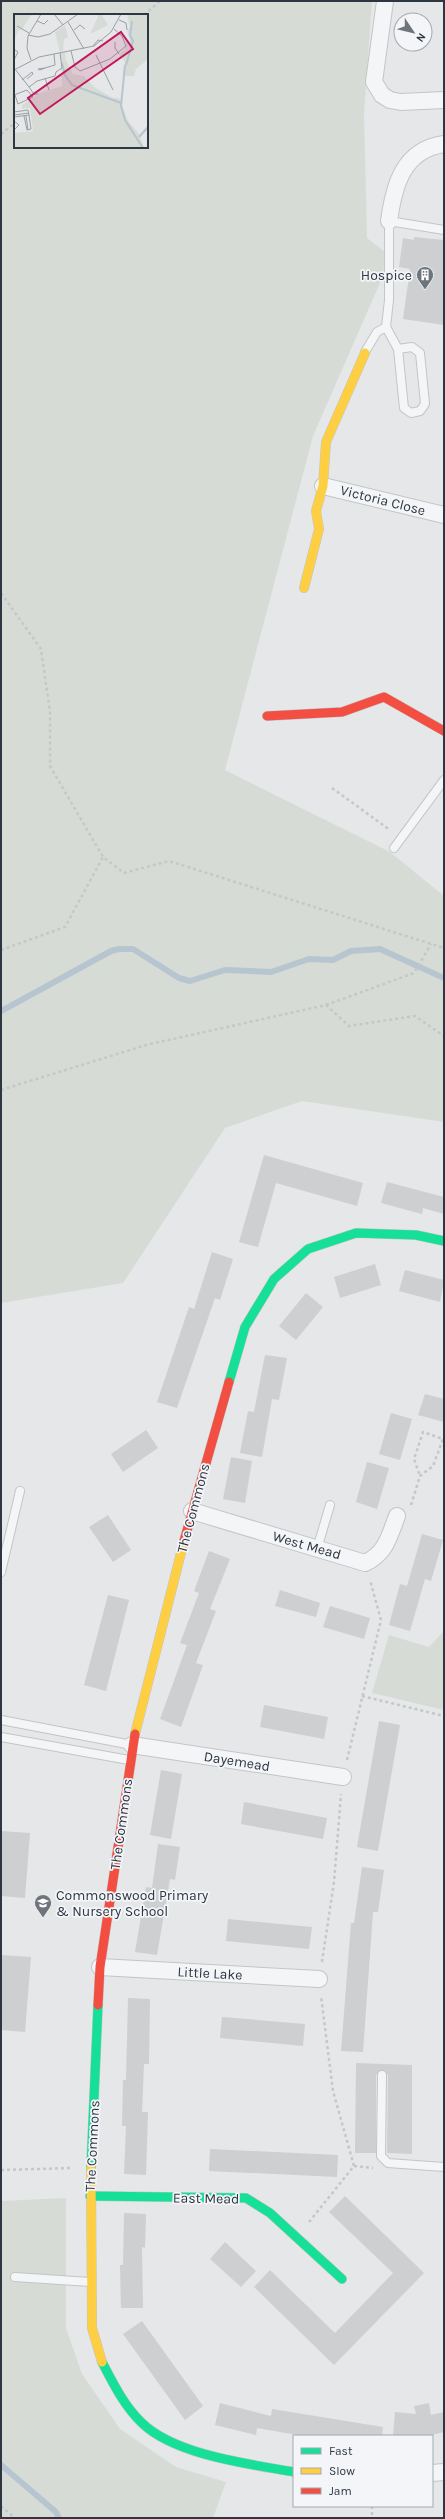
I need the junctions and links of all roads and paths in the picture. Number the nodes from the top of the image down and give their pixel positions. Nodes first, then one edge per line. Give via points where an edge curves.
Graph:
1 (160, 1) edge
2 (385, 1) edge
3 (145, 14) edge
4 (444, 100) edge
5 (14, 124) edge
6 (1, 134) edge
7 (444, 144) edge
8 (389, 221) junction
9 (444, 230) edge
10 (386, 327) junction
11 (398, 349) junction
12 (365, 352) joint
13 (323, 486) junction
14 (444, 515) edge
15 (304, 588) dead end
16 (1, 593) edge
17 (267, 716) dead end
18 (444, 732) edge
19 (444, 780) edge
20 (332, 788) dead end
21 (401, 838) junction
22 (394, 848) dead end
23 (103, 857) junction
24 (431, 944) junction
25 (444, 948) edge
26 (1, 950) edge
27 (326, 1004) junction
28 (444, 1036) edge
29 (1, 1090) edge
30 (444, 1241) edge
31 (420, 1476) junction
32 (20, 1490) dead end
33 (330, 1505) dead end
34 (192, 1511) junction
35 (397, 1516) joint
36 (317, 1549) junction
37 (365, 1562) junction
38 (1, 1572) edge
39 (362, 1696) junction
40 (444, 1716) edge
41 (1, 1720) edge
42 (1, 1737) edge
43 (131, 1753) junction
44 (343, 1777) junction
45 (100, 1967) junction
46 (319, 1979) junction
47 (382, 2075) dead end
48 (444, 2167) edge
49 (91, 2168) junction
50 (1, 2170) edge
51 (90, 2196) junction
52 (298, 2238) junction
53 (15, 2277) dead end
54 (342, 2279) dead end
55 (91, 2282) junction
56 (293, 2472) edge
57 (444, 2472) edge
58 (433, 2473) edge
59 (1, 2506) edge
60 (372, 2507) edge
61 (15, 2518) edge
62 (372, 2518) edge

1 - 3 path
2 - 4 street via 374,82 382,95 390,100
5 - 6 path
7 - 8 street via 430,146 415,154 402,173 392,198
8 - 9 lane
8 - 10 lane via 389,300
10 - 11 lane
10 - 12 lane via 376,332
11 - 11 lane via 404,408 411,413 420,411 425,404 420,354 412,347
12 - 13 street, Victoria Close via 326,442
13 - 14 street, Victoria Close
13 - 15 street, Victoria Close via 316,511 318,529
16 - 23 path via 41,649 50,712 50,766
17 - 18 street via 342,712 384,697
19 - 21 lane
20 - 21 path
21 - 22 lane
23 - 24 path via 124,873 169,861
23 - 26 path via 65,927
24 - 25 path
24 - 27 path via 414,973
27 - 28 path via 349,1026 415,1016
27 - 29 path via 146,1045
30 - 34 street, The Commons via 416,1235 356,1233 308,1249 274,1279 245,1327
31 - 31 path via 433,1466 443,1439 423,1432 414,1459
31 - 35 path via 411,1506
32 - 38 lane
33 - 36 lane
34 - 36 street, West Mead
34 - 43 street, The Commons
35 - 37 street via 385,1548 376,1557
36 - 37 street, West Mead
37 - 39 path via 381,1620
39 - 40 path
39 - 44 path
41 - 43 lane
42 - 43 lane
43 - 44 street, Dayemead
43 - 45 street, The Commons
44 - 46 path via 334,1882
45 - 46 street, Little Lake
45 - 49 street, The Commons
46 - 52 path via 333,2091 354,2166
47 - 48 lane via 381,2156 388,2163
49 - 50 path
49 - 51 street, The Commons
51 - 52 street, East Mead via 246,2198 270,2213
51 - 55 street, The Commons
52 - 54 street, East Mead
53 - 55 lane
55 - 56 street, The Commons via 92,2328 102,2362 117,2391 142,2423 167,2441 231,2461
57 - 58 street
59 - 61 path
60 - 62 path

